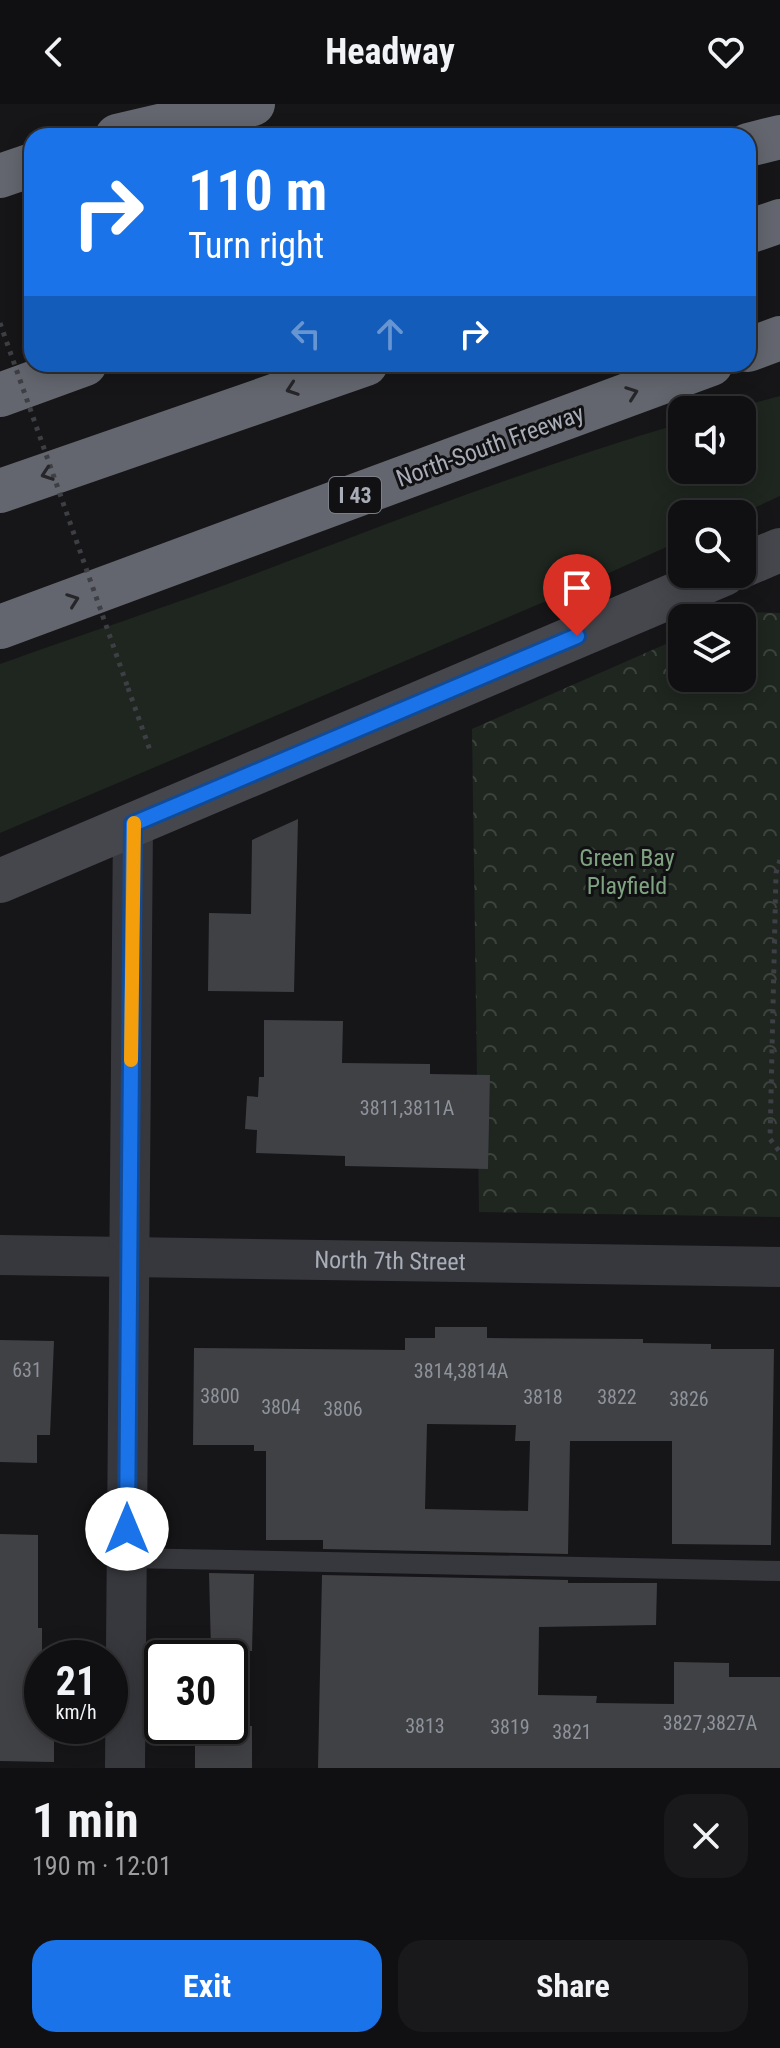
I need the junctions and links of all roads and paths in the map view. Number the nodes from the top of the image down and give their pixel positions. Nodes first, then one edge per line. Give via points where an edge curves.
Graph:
1 (253, 104) edge
2 (151, 128) edge
3 (780, 137) edge
4 (756, 143) edge
5 (24, 168) edge
6 (0, 176) edge
7 (780, 221) edge
8 (756, 229) edge
9 (0, 323) edge
10 (780, 338) edge
11 (756, 347) edge
12 (63, 372) edge
13 (343, 372) edge
14 (689, 372) edge
15 (0, 395) edge
16 (0, 491) edge
17 (698, 588) edge
18 (0, 627) edge
19 (151, 753) dead end
20 (133, 824) junction
21 (780, 860) edge
22 (0, 881) edge
23 (780, 1152) edge
24 (0, 1255) edge
25 (128, 1255) junction
26 (780, 1267) edge
27 (126, 1558) junction
28 (780, 1571) edge
29 (125, 1768) edge

1 - 2 highway
3 - 4 highway
5 - 6 highway
7 - 8 highway
9 - 19 path, bridge
10 - 11 highway
12 - 15 highway
13 -> 16 highway
18 -> 14 highway, North-South Freeway / I 43
17 - 20 main road
20 - 22 main road
20 - 25 street
21 - 23 path via 770,1139
24 - 25 street, North 7th Street
25 - 26 street, North 7th Street
25 - 27 street
27 - 28 lane
27 - 29 street

